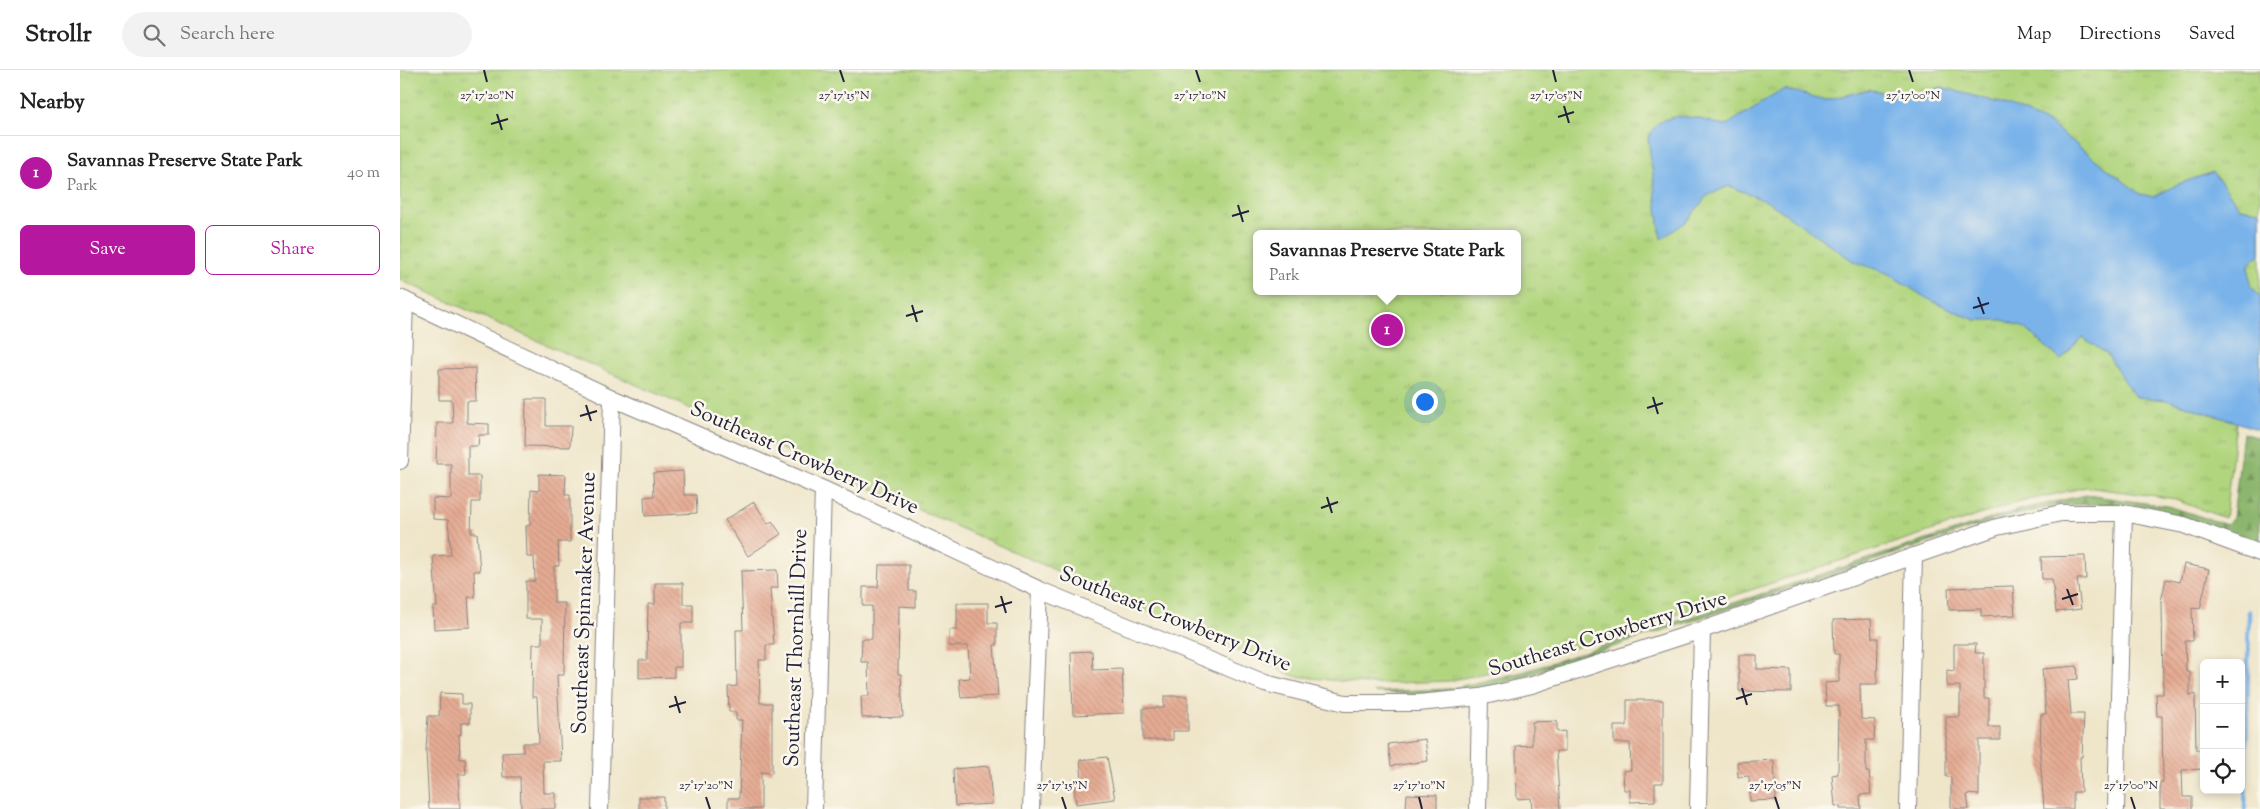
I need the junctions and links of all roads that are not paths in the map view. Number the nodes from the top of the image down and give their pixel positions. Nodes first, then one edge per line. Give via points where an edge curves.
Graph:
1 (402, 299) edge
2 (612, 398) junction
3 (400, 461) edge
4 (823, 489) junction
5 (2124, 513) junction
6 (2260, 553) edge
7 (1914, 556) junction
8 (1040, 590) junction
9 (1702, 630) junction
10 (1480, 697) junction
11 (600, 809) edge
12 (814, 809) edge
13 (1031, 809) edge
14 (1478, 809) edge
15 (1698, 809) edge
16 (1908, 809) edge
17 (2116, 809) edge

1 - 2 street, Southeast Crowberry Drive
1 - 3 street
2 - 4 street, Southeast Crowberry Drive
2 - 11 street, Southeast Spinnaker Avenue
4 - 8 street, Southeast Crowberry Drive
4 - 12 street, Southeast Thornhill Drive
5 - 6 street, Southeast Crowberry Drive via 2184,525
5 - 7 street, Southeast Crowberry Drive via 2061,513 1997,527
5 - 17 street
7 - 9 street, Southeast Crowberry Drive
7 - 16 street
8 - 10 street, Southeast Crowberry Drive via 1265,683 1345,703 1418,703
8 - 13 street
9 - 10 street, Southeast Crowberry Drive via 1532,685
9 - 15 street
10 - 14 street

